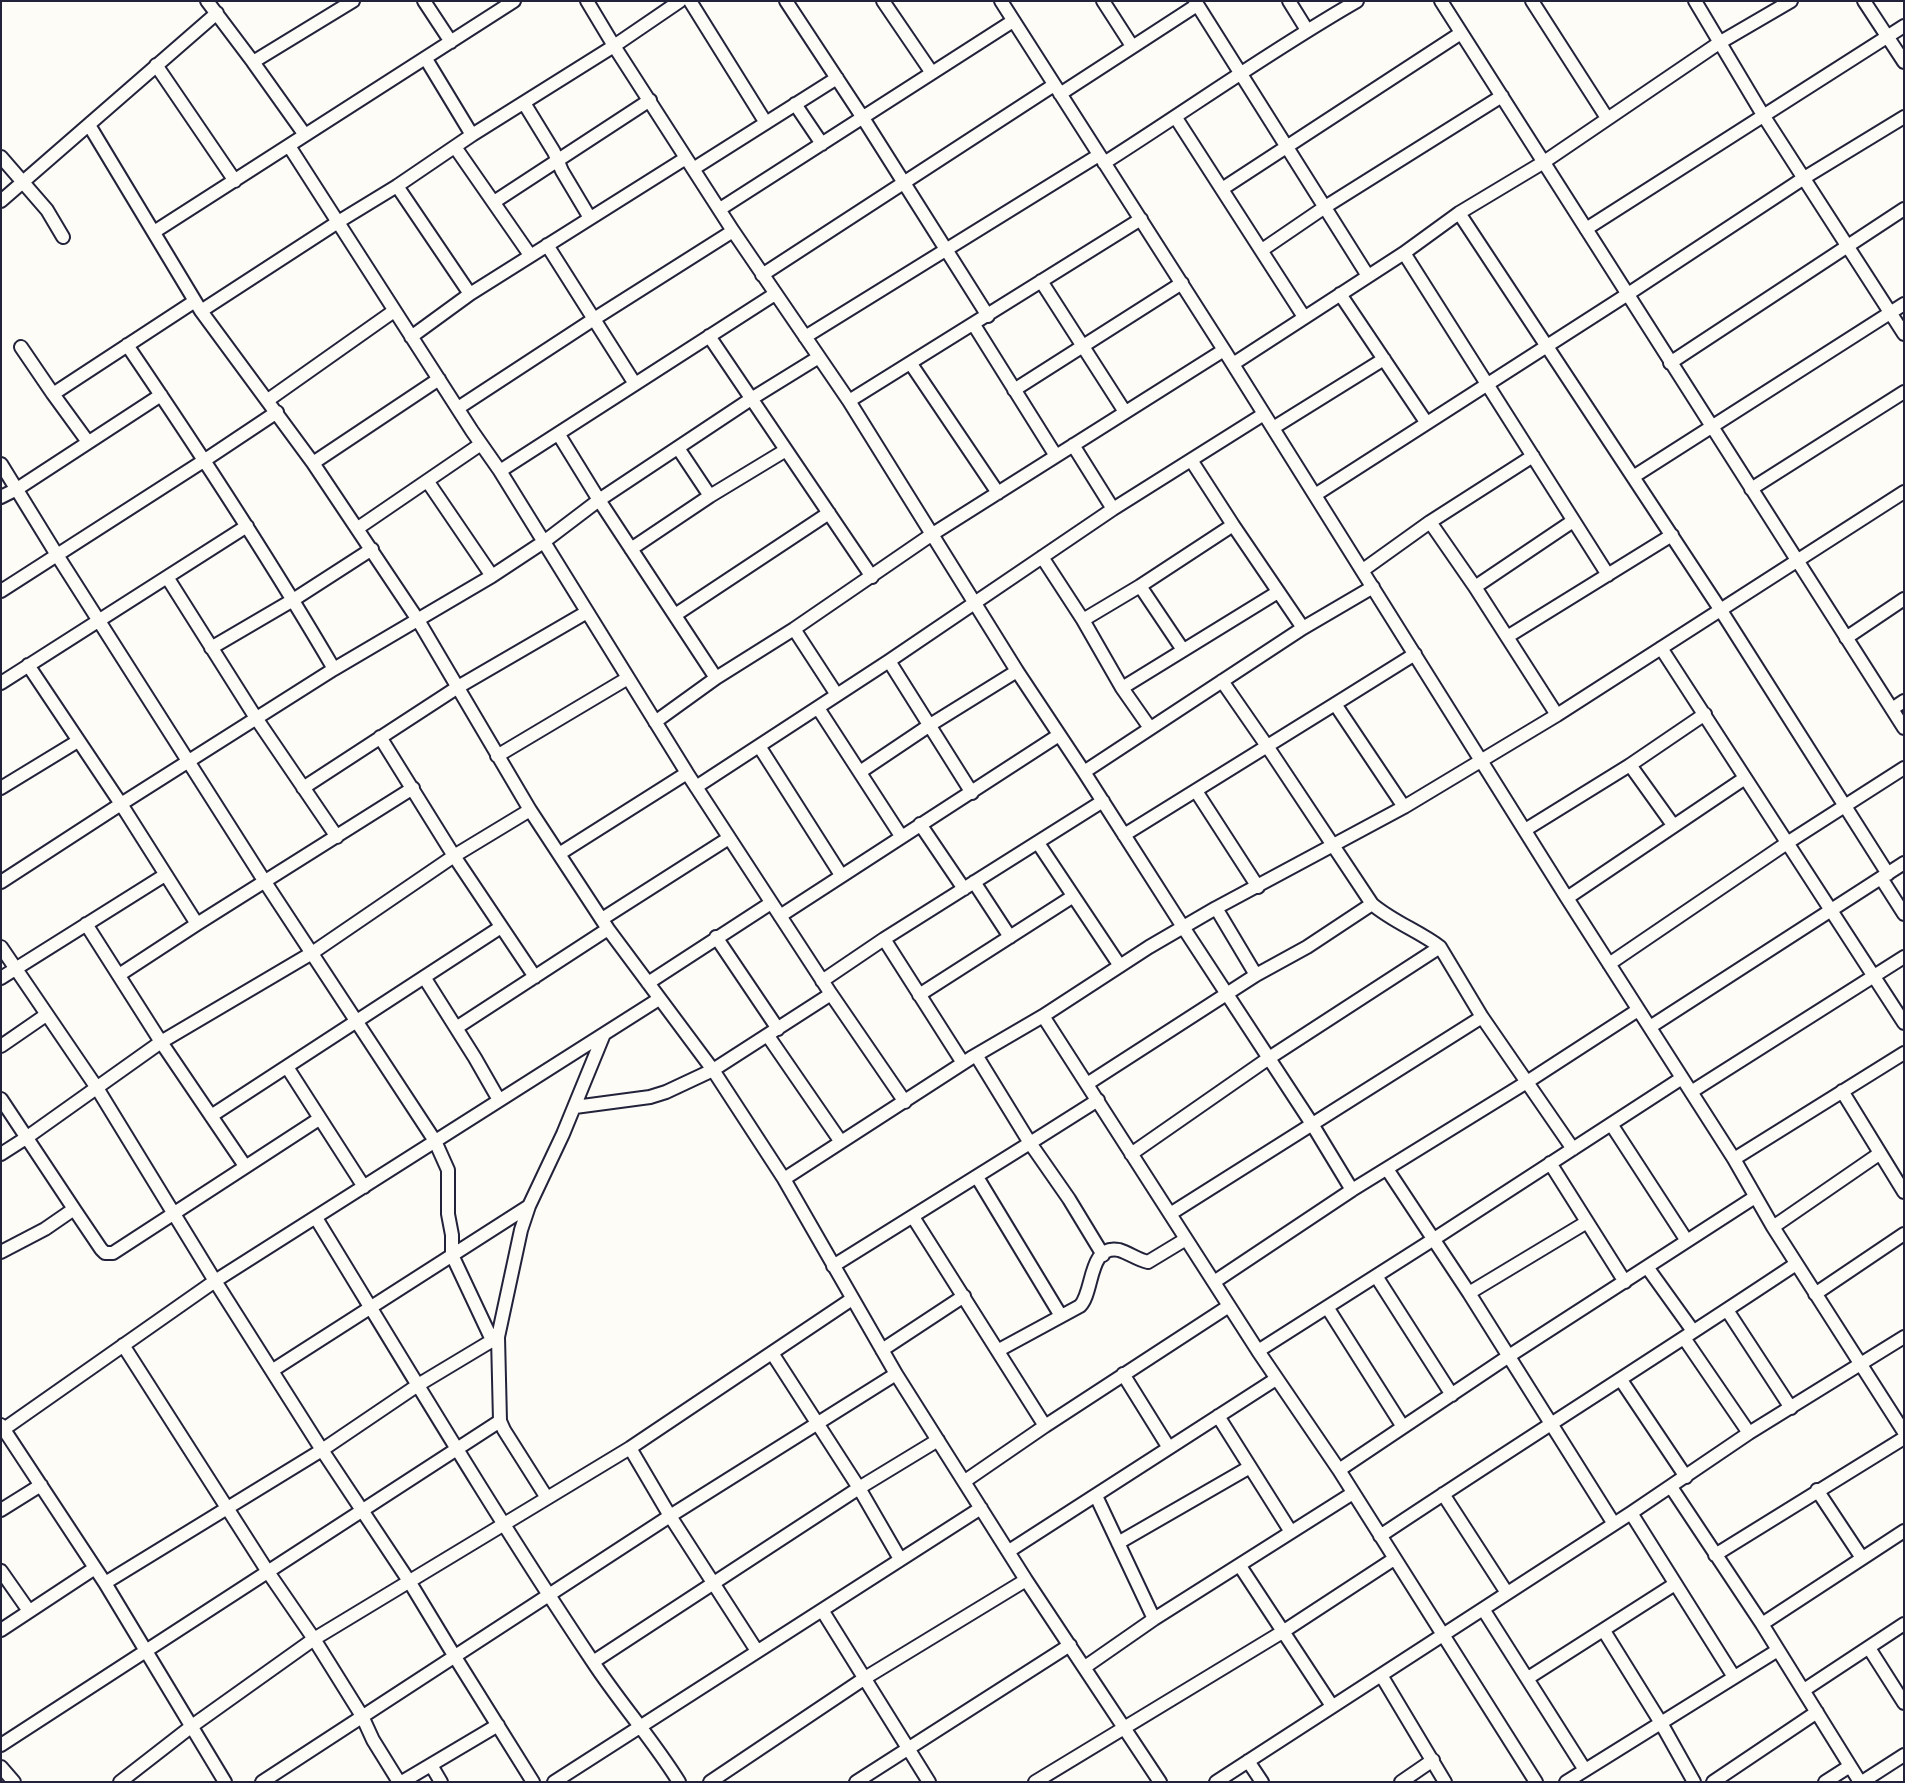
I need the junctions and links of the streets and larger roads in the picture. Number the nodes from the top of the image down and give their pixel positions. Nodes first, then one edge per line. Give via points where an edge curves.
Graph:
1 (353, 1) edge
2 (424, 1) edge
3 (514, 1) edge
4 (588, 1) edge
5 (680, 1) edge
6 (690, 1) edge
7 (786, 1) edge
8 (883, 1) edge
9 (1001, 1) edge
10 (1103, 1) edge
11 (1289, 1) edge
12 (1357, 1) edge
13 (1441, 1) edge
14 (1532, 1) edge
15 (1695, 1) edge
16 (1791, 1) edge
17 (1864, 1) edge
18 (1196, 3) edge
19 (213, 5) edge
20 (1013, 21) junction
21 (1904, 26) edge
22 (1307, 30) junction
23 (1461, 33) junction
24 (1887, 37) junction
25 (451, 42) junction
26 (1719, 43) junction
27 (614, 46) junction
28 (1132, 46) junction
29 (426, 59) junction
30 (254, 62) junction
31 (1904, 62) edge
32 (156, 65) junction
33 (932, 73) junction
34 (1241, 74) junction
35 (837, 78) junction
36 (1057, 89) junction
37 (1502, 96) junction
38 (650, 100) junction
39 (524, 103) junction
40 (795, 104) junction
41 (1763, 115) junction
42 (1904, 117) edge
43 (863, 118) junction
44 (1176, 118) junction
45 (1607, 118) junction
46 (766, 123) junction
47 (89, 125) junction
48 (305, 135) junction
49 (472, 135) junction
50 (822, 144) junction
51 (289, 146) junction
52 (455, 147) junction
53 (1286, 147) junction
54 (1, 157) edge
55 (1102, 159) junction
56 (558, 162) junction
57 (1544, 162) junction
58 (689, 164) junction
59 (1804, 178) junction
60 (235, 181) junction
61 (23, 182) junction
62 (902, 183) junction
63 (397, 186) junction
64 (1222, 189) junction
65 (1, 201) edge
66 (494, 202) junction
67 (1325, 208) junction
68 (720, 209) junction
69 (1904, 210) edge
70 (1459, 214) junction
71 (590, 218) junction
72 (1141, 220) junction
73 (338, 222) junction
74 (1586, 229) junction
75 (733, 231) junction
76 (154, 232) junction
77 (63, 237) dead end
78 (547, 245) junction
79 (1847, 247) junction
80 (946, 250) junction
81 (1262, 250) junction
82 (1404, 253) junction
83 (530, 256) junction
84 (762, 275) junction
85 (1368, 276) junction
86 (1041, 281) junction
87 (1182, 283) junction
88 (470, 294) junction
89 (775, 294) junction
90 (1340, 294) junction
91 (1628, 294) junction
92 (1904, 304) edge
93 (198, 306) junction
94 (394, 310) junction
95 (1890, 312) junction
96 (988, 316) junction
97 (1304, 317) junction
98 (594, 319) junction
99 (974, 325) junction
100 (1904, 334) edge
101 (710, 336) junction
102 (411, 337) junction
103 (806, 337) junction
104 (127, 345) junction
105 (1082, 346) junction
106 (1547, 346) junction
107 (22, 347) dead end
108 (1224, 350) junction
109 (818, 357) junction
110 (1384, 359) junction
111 (1670, 363) junction
112 (911, 364) junction
113 (1233, 364) junction
114 (439, 379) junction
115 (634, 384) junction
116 (1486, 384) junction
117 (1014, 390) junction
118 (1904, 392) edge
119 (53, 394) junction
120 (161, 395) junction
121 (751, 399) junction
122 (268, 400) junction
123 (849, 401) junction
124 (458, 408) junction
125 (277, 412) junction
126 (1125, 412) junction
127 (1264, 414) junction
128 (1426, 422) junction
129 (1712, 427) junction
130 (1273, 428) junction
131 (559, 435) junction
132 (88, 442) junction
133 (481, 444) junction
134 (1073, 445) junction
135 (678, 448) junction
136 (786, 450) junction
137 (1056, 456) junction
138 (1532, 456) junction
139 (205, 460) junction
140 (1191, 460) junction
141 (314, 463) junction
142 (1, 464) edge
143 (500, 471) junction
144 (1633, 477) junction
145 (428, 482) junction
146 (18, 489) junction
147 (1751, 489) junction
148 (1904, 492) edge
149 (998, 493) junction
150 (1315, 494) junction
151 (710, 496) junction
152 (1, 497) edge
153 (599, 500) junction
154 (1112, 509) junction
155 (829, 514) junction
156 (1573, 521) junction
157 (1430, 522) junction
158 (1233, 525) junction
159 (247, 526) junction
160 (358, 528) junction
161 (931, 535) junction
162 (1672, 535) junction
163 (545, 541) junction
164 (372, 549) junction
165 (631, 549) junction
166 (57, 555) junction
167 (1042, 557) junction
168 (1796, 560) junction
169 (1362, 570) junction
170 (1608, 574) junction
171 (492, 576) junction
172 (872, 577) junction
173 (167, 578) junction
174 (1140, 586) junction
175 (1475, 586) junction
176 (1373, 587) junction
177 (1, 591) edge
178 (1278, 592) junction
179 (1904, 599) edge
180 (293, 600) junction
181 (975, 602) junction
182 (1720, 609) junction
183 (587, 612) junction
184 (674, 615) junction
185 (418, 620) junction
186 (1083, 620) junction
187 (99, 622) junction
188 (1303, 628) junction
189 (794, 629) junction
190 (1507, 637) junction
191 (1846, 638) junction
192 (211, 648) junction
193 (1661, 648) junction
194 (1183, 650) junction
195 (1415, 654) junction
196 (889, 661) junction
197 (28, 666) junction
198 (334, 669) junction
199 (1016, 671) junction
200 (628, 678) junction
201 (716, 678) junction
202 (1222, 681) junction
203 (1, 683) edge
204 (458, 687) junction
205 (1122, 688) junction
206 (837, 695) junction
207 (1904, 701) edge
208 (1335, 704) junction
209 (818, 708) junction
210 (1892, 709) junction
211 (1557, 714) junction
212 (1705, 714) junction
213 (256, 718) junction
214 (655, 722) junction
215 (930, 725) junction
216 (1150, 728) junction
217 (1904, 728) edge
218 (1059, 735) junction
219 (380, 737) junction
220 (78, 741) junction
221 (759, 746) junction
222 (1267, 746) junction
223 (497, 756) junction
224 (1482, 761) junction
225 (189, 762) junction
226 (1630, 764) junction
227 (1904, 768) edge
228 (860, 772) junction
229 (1084, 772) junction
230 (686, 773) junction
231 (1745, 778) junction
232 (696, 787) junction
233 (1, 788) edge
234 (303, 788) junction
235 (413, 788) junction
236 (1196, 791) junction
237 (972, 793) junction
238 (1103, 801) junction
239 (121, 804) junction
240 (1845, 806) junction
241 (1404, 807) junction
242 (530, 810) junction
243 (920, 824) junction
244 (1673, 826) junction
245 (1525, 830) junction
246 (1124, 835) junction
247 (901, 836) junction
248 (337, 837) junction
249 (729, 838) junction
250 (1038, 843) junction
251 (1787, 843) junction
252 (1332, 846) junction
253 (558, 854) junction
254 (454, 856) junction
255 (1904, 863) edge
256 (165, 875) junction
257 (841, 875) junction
258 (1885, 876) junction
259 (1, 882) edge
260 (265, 882) junction
261 (969, 886) junction
262 (1258, 887) junction
263 (1072, 897) junction
264 (1567, 898) junction
265 (771, 902) junction
266 (1372, 904) junction
267 (1216, 908) junction
268 (1832, 911) junction
269 (1904, 914) edge
270 (780, 916) junction
271 (86, 924) junction
272 (197, 924) junction
273 (605, 924) junction
274 (501, 927) junction
275 (1183, 928) junction
276 (716, 937) junction
277 (1010, 937) junction
278 (884, 939) junction
279 (1, 947) edge
280 (1440, 947) junction
281 (312, 953) junction
282 (1904, 957) edge
283 (1609, 964) junction
284 (1120, 966) junction
285 (16, 968) junction
286 (119, 975) junction
287 (1256, 975) junction
288 (535, 977) junction
289 (1874, 977) junction
290 (1, 978) edge
291 (424, 978) junction
292 (822, 981) junction
293 (648, 983) junction
294 (831, 994) junction
295 (1227, 994) junction
296 (919, 995) junction
297 (659, 999) junction
298 (1638, 1010) junction
299 (46, 1015) junction
300 (1043, 1016) junction
301 (1482, 1017) junction
302 (355, 1022) junction
303 (1904, 1023) edge
304 (1650, 1026) junction
305 (456, 1028) junction
306 (773, 1032) junction
307 (604, 1034) junction
308 (161, 1042) junction
309 (1, 1046) edge
310 (1904, 1053) edge
311 (976, 1055) junction
312 (1268, 1058) junction
313 (963, 1063) junction
314 (287, 1067) junction
315 (713, 1070) junction
316 (1682, 1078) junction
317 (1527, 1082) junction
318 (1087, 1084) junction
319 (97, 1088) junction
320 (1842, 1091) junction
321 (1691, 1092) junction
322 (1, 1100) edge
323 (499, 1100) junction
324 (1098, 1100) junction
325 (905, 1102) junction
326 (575, 1107) junction
327 (211, 1116) junction
328 (319, 1119) junction
329 (1312, 1124) junction
330 (1611, 1124) junction
331 (26, 1138) junction
332 (435, 1141) junction
333 (842, 1142) junction
334 (1030, 1144) junction
335 (1573, 1149) junction
336 (1, 1154) edge
337 (1131, 1154) junction
338 (1879, 1154) junction
339 (1734, 1159) junction
340 (1550, 1163) junction
341 (245, 1166) junction
342 (1387, 1169) junction
343 (977, 1177) junction
344 (784, 1179) junction
345 (364, 1187) junction
346 (1352, 1190) junction
347 (1904, 1192) edge
348 (1755, 1197) junction
349 (529, 1206) junction
350 (74, 1209) junction
351 (173, 1213) junction
352 (1170, 1214) junction
353 (913, 1217) junction
354 (316, 1218) junction
355 (1587, 1222) junction
356 (1772, 1227) junction
357 (1904, 1234) edge
358 (1434, 1239) junction
359 (1186, 1240) junction
360 (1687, 1241) junction
361 (1, 1252) edge
362 (452, 1255) junction
363 (1103, 1255) junction
364 (1796, 1264) junction
365 (833, 1266) junction
366 (1647, 1268) junction
367 (1376, 1276) junction
368 (215, 1281) junction
369 (1214, 1282) junction
370 (1625, 1282) junction
371 (1469, 1293) junction
372 (1815, 1294) junction
373 (964, 1296) junction
374 (852, 1299) junction
375 (1229, 1306) junction
376 (370, 1307) junction
377 (1327, 1307) junction
378 (1726, 1310) junction
379 (1062, 1316) junction
380 (1688, 1334) junction
381 (1904, 1337) edge
382 (495, 1339) junction
383 (123, 1345) junction
384 (882, 1350) junction
385 (999, 1350) junction
386 (1258, 1351) junction
387 (772, 1353) junction
388 (1509, 1356) junction
389 (1860, 1364) junction
390 (273, 1370) junction
391 (896, 1374) junction
392 (1123, 1374) junction
393 (1276, 1379) junction
394 (1621, 1380) junction
395 (418, 1385) junction
396 (1452, 1395) junction
397 (1791, 1408) junction
398 (1218, 1416) junction
399 (500, 1421) junction
400 (1551, 1423) junction
401 (817, 1424) junction
402 (1045, 1426) junction
403 (2, 1427) edge
404 (1403, 1428) junction
405 (1904, 1432) edge
406 (1749, 1433) junction
407 (1904, 1438) edge
408 (938, 1440) junction
409 (630, 1448) junction
410 (1169, 1448) junction
411 (458, 1449) junction
412 (322, 1450) junction
413 (1250, 1467) junction
414 (1339, 1470) junction
415 (1686, 1477) junction
416 (965, 1481) junction
417 (41, 1485) junction
418 (1671, 1487) junction
419 (859, 1488) junction
420 (1817, 1490) junction
421 (1353, 1493) junction
422 (1444, 1494) junction
423 (1096, 1496) junction
424 (547, 1498) junction
425 (228, 1508) junction
426 (981, 1508) junction
427 (1, 1510) edge
428 (363, 1510) junction
429 (1631, 1514) junction
430 (670, 1516) junction
431 (505, 1523) junction
432 (1614, 1524) junction
433 (1904, 1531) edge
434 (1291, 1532) junction
435 (1380, 1536) junction
436 (1118, 1543) junction
437 (1009, 1552) junction
438 (1715, 1555) junction
439 (1862, 1558) junction
440 (1394, 1559) junction
441 (900, 1560) junction
442 (1240, 1566) junction
443 (95, 1568) junction
444 (1, 1571) edge
445 (268, 1572) junction
446 (1026, 1580) junction
447 (409, 1581) junction
448 (713, 1582) junction
449 (105, 1584) junction
450 (1674, 1584) junction
451 (1507, 1593) junction
452 (549, 1594) junction
453 (1483, 1609) junction
454 (822, 1610) junction
455 (29, 1611) junction
456 (1154, 1619) junction
457 (1762, 1624) junction
458 (1904, 1624) edge
459 (1, 1630) edge
460 (1284, 1631) junction
461 (1604, 1631) junction
462 (1444, 1634) junction
463 (314, 1639) junction
464 (1070, 1645) junction
465 (1869, 1648) junction
466 (146, 1650) junction
467 (1778, 1650) junction
468 (757, 1651) junction
469 (455, 1657) junction
470 (593, 1662) junction
471 (1085, 1667) junction
472 (1382, 1675) junction
473 (1734, 1677) junction
474 (864, 1678) junction
475 (1528, 1678) junction
476 (1804, 1690) junction
477 (1904, 1703) edge
478 (1332, 1706) junction
479 (1817, 1712) junction
480 (362, 1716) junction
481 (1661, 1723) junction
482 (498, 1724) junction
483 (192, 1726) junction
484 (1124, 1726) junction
485 (640, 1727) junction
486 (1, 1745) edge
487 (908, 1748) junction
488 (1904, 1754) edge
489 (1433, 1760) junction
490 (1248, 1761) junction
491 (431, 1765) junction
492 (1850, 1766) junction
493 (1, 1767) edge
494 (1585, 1770) junction
495 (127, 1780) edge
496 (14, 1782) edge
497 (225, 1782) edge
498 (262, 1782) edge
499 (401, 1782) edge
500 (441, 1782) edge
501 (533, 1782) edge
502 (554, 1782) edge
503 (679, 1782) edge
504 (710, 1782) edge
505 (856, 1782) edge
506 (929, 1782) edge
507 (1035, 1782) edge
508 (1160, 1782) edge
509 (1216, 1782) edge
510 (1262, 1782) edge
511 (1400, 1782) edge
512 (1445, 1782) edge
513 (1536, 1782) edge
514 (1566, 1782) edge
515 (1694, 1782) edge
516 (1713, 1782) edge
517 (1825, 1782) edge
518 (1861, 1782) edge

1 - 30 street
2 - 25 street
3 - 25 street
4 - 27 street
5 - 27 street
6 - 46 street
7 - 35 street
8 - 33 street
9 - 20 street
10 - 28 street
11 - 22 street
12 - 22 street
13 - 23 street
14 - 45 street
15 - 26 street
16 - 26 street
17 - 24 street
18 - 28 street
18 - 34 street
19 - 30 street
19 - 32 street
20 - 33 street
20 - 36 street
21 - 24 street
22 - 34 street
23 - 37 street
23 - 53 street
24 - 31 street
24 - 41 street
25 - 29 street
26 - 41 street
26 - 45 street
27 - 38 street
27 - 39 street
28 - 36 street
29 - 48 street
29 - 49 street
30 - 48 street
32 - 47 street
32 - 60 street
33 - 43 street
34 - 44 street
34 - 53 street
35 - 40 street
35 - 43 street
36 - 55 street
36 - 62 street
37 - 57 street
37 - 67 street
38 - 56 street
38 - 58 street
39 - 49 street
39 - 56 street
40 - 46 street
40 - 50 street
41 - 59 street
41 - 74 street
42 - 59 street
43 - 50 street
43 - 62 street
44 - 55 street
44 - 64 street
45 - 57 street
46 - 58 street
47 - 61 street
47 - 76 street
48 - 51 street
49 - 52 street
50 - 68 street
51 - 60 street
51 - 73 street
52 - 63 street
52 - 66 street
53 - 64 street
53 - 67 street
54 - 61 street
55 - 72 street
55 - 80 street
56 - 66 street
56 - 71 street
57 - 70 street
57 - 74 street
58 - 68 street
58 - 71 street
59 - 79 street
59 - 91 street
60 - 76 street
61 - 65 street
61 - 77 street via 47,210
62 - 80 street
62 - 84 street
63 - 73 street
63 - 88 street
64 - 81 street
66 - 83 street
67 - 81 street
67 - 85 street
68 - 75 street
69 - 79 street
70 - 82 street
70 - 106 street
71 - 78 street
72 - 86 street
72 - 87 street
73 - 93 street
73 - 94 street
74 - 91 street
75 - 84 street
75 - 98 street
76 - 93 street
78 - 83 street
78 - 98 street
79 - 95 street
79 - 111 street
80 - 96 street
80 - 103 street
81 - 97 street
82 - 85 street
82 - 116 street
83 - 88 street
84 - 89 street
85 - 90 street
86 - 96 street
86 - 105 street
87 - 105 street
87 - 108 street
88 - 102 street
89 - 101 street
89 - 103 street
90 - 97 street
90 - 110 street
91 - 106 street
91 - 111 street
92 - 95 street
93 - 104 street
93 - 122 street
94 - 102 street
94 - 122 street
95 - 100 street
95 - 129 street
96 - 99 street
97 - 113 street
98 - 115 street
98 - 124 street
99 - 112 street
99 - 117 street
101 - 115 street
101 - 121 street
102 - 114 street
103 - 109 street
104 - 119 street
104 - 120 street
105 - 117 street
105 - 126 street
106 - 116 street
106 - 144 street
107 - 119 street
108 - 113 street
108 - 126 street
109 - 121 street
109 - 123 street
110 - 128 street
110 - 130 street
111 - 129 street
112 - 123 street
112 - 149 street
113 - 127 street
114 - 124 street
114 - 141 street
115 - 131 street
116 - 128 street
116 - 138 street
117 - 137 street
118 - 147 street
119 - 132 street
120 - 132 street
120 - 139 street
121 - 135 street
121 - 136 street
122 - 125 street
123 - 161 street
124 - 133 street
125 - 139 street
125 - 141 street
126 - 134 street
127 - 130 street
127 - 140 street
128 - 150 street
129 - 144 street
129 - 147 street
130 - 150 street
131 - 143 street
131 - 153 street
132 - 146 street
133 - 143 street
133 - 145 street
134 - 137 street
134 - 154 street
135 - 151 street
135 - 153 street
136 - 151 street
136 - 155 street
137 - 149 street
138 - 156 street
138 - 157 street
139 - 159 street
139 - 166 street
140 - 154 street
140 - 158 street
141 - 160 street
142 - 146 street
143 - 163 street
144 - 162 street
145 - 160 street
145 - 171 street
146 - 152 street
146 - 166 street
147 - 168 street
148 - 168 street
149 - 161 street
150 - 169 street
151 - 165 street
153 - 163 street
153 - 165 street
154 - 167 street
155 - 172 street
155 - 184 street
156 - 170 street
156 - 175 street
157 - 169 street
157 - 175 street
158 - 174 street
158 - 178 street
159 - 173 street
159 - 180 street
160 - 164 street
161 - 172 street
161 - 181 street
162 - 170 street
162 - 182 street
163 - 171 street
163 - 183 street
164 - 180 street
164 - 185 street
165 - 184 street
166 - 177 street
166 - 187 street
167 - 181 street
167 - 186 street
168 - 182 street
168 - 191 street
169 - 176 street
170 - 190 street
171 - 185 street
172 - 189 street
173 - 187 street
173 - 192 street
174 - 186 street
174 - 194 street
175 - 190 street
176 - 188 street
176 - 195 street
178 - 188 street
178 - 194 street
179 - 191 street
180 - 192 street
180 - 198 street
181 - 196 street
181 - 199 street
182 - 193 street
182 - 240 street
183 - 200 street
183 - 204 street
184 - 201 street
185 - 198 street
185 - 204 street
186 - 205 street
187 - 197 street
187 - 225 street
188 - 202 street
189 - 201 street
189 - 206 street
190 - 211 street
191 - 210 street
192 - 213 street
193 - 211 street
193 - 212 street
194 - 205 street
195 - 208 street
195 - 224 street
196 - 206 street
196 - 215 street
197 - 203 street
197 - 220 street
198 - 213 street
199 - 215 street
199 - 218 street
200 - 214 street
200 - 223 street
201 - 214 street
202 - 216 street
202 - 222 street
204 - 219 street
204 - 223 street
205 - 216 street
206 - 209 street
207 - 210 street
208 - 222 street
208 - 241 street
209 - 221 street
209 - 228 street
210 - 217 street
211 - 224 street
212 - 226 street
212 - 231 street
213 - 225 street
213 - 234 street
214 - 230 street
215 - 228 street
215 - 237 street
216 - 229 street
218 - 229 street
218 - 237 street
219 - 234 street
219 - 235 street
220 - 233 street
220 - 239 street
221 - 232 street
221 - 257 street
222 - 236 street
222 - 252 street
223 - 242 street
224 - 241 street
224 - 245 street
225 - 239 street
225 - 260 street
226 - 244 street
226 - 245 street
227 - 240 street
228 - 247 street
229 - 238 street
230 - 232 street
230 - 253 street
231 - 244 street
231 - 251 street
232 - 249 street
234 - 248 street
235 - 248 street
235 - 254 street
236 - 246 street
236 - 262 street
237 - 243 street
238 - 246 street
238 - 250 street
239 - 256 street
239 - 259 street
240 - 251 street
240 - 258 street
241 - 252 street
242 - 253 street
242 - 254 street
243 - 247 street
243 - 261 street
244 - 264 street
245 - 264 street
246 - 275 street
247 - 257 street
248 - 260 street
249 - 265 street
249 - 273 street
250 - 261 street
250 - 263 street
251 - 268 street
251 - 283 street
252 - 262 street
252 - 266 street
253 - 273 street
254 - 274 street
254 - 281 street
255 - 258 street
256 - 271 street
256 - 272 street
257 - 270 street
258 - 268 street
258 - 269 street
260 - 272 street
260 - 281 street
261 - 277 street
261 - 278 street
262 - 267 street
263 - 277 street
263 - 284 street
264 - 283 street
265 - 270 street
265 - 276 street
266 - 280 street via 1394,921
266 - 287 street via 1307,947
267 - 275 street
267 - 287 street
268 - 289 street
268 - 304 street
270 - 292 street
271 - 285 street
271 - 286 street
272 - 286 street
273 - 288 street
273 - 293 street
274 - 288 street
274 - 291 street
275 - 284 street
275 - 295 street
276 - 293 street
276 - 306 street
277 - 296 street
278 - 292 street
278 - 296 street
279 - 285 street
280 - 301 street
280 - 312 street
281 - 302 street
281 - 308 street
282 - 289 street
283 - 298 street
284 - 300 street
285 - 290 street
285 - 299 street
286 - 308 street
287 - 295 street
288 - 305 street
289 - 303 street
289 - 321 street
291 - 302 street
291 - 305 street
292 - 294 street
293 - 297 street
294 - 306 street
294 - 325 street
295 - 312 street
295 - 318 street
296 - 313 street
297 - 307 street
297 - 315 street
298 - 304 street
298 - 317 street
299 - 309 street
299 - 319 street
300 - 311 street
300 - 318 street
301 - 317 street
301 - 329 street
302 - 314 street
302 - 332 street
304 - 316 street
305 - 323 street
306 - 315 street
306 - 333 street
307 - 323 street
307 - 326 street
308 - 319 street
308 - 327 street
310 - 320 street
311 - 313 street
311 - 334 street
312 - 329 street
312 - 337 street
313 - 325 street
314 - 327 street
314 - 328 street
315 - 326 street via 659,1094
315 - 344 street
316 - 321 street
316 - 330 street
317 - 335 street
317 - 342 street
318 - 324 street
319 - 331 street
319 - 351 street
320 - 338 street
320 - 339 street
321 - 339 street
322 - 331 street
323 - 332 street
324 - 334 street
324 - 337 street
325 - 333 street
326 - 349 street
327 - 341 street
328 - 341 street
328 - 345 street
329 - 346 street
329 - 352 street
330 - 335 street
330 - 360 street
331 - 336 street
331 - 350 street
332 - 345 street
332 - 362 street via 448,1170
333 - 344 street
334 - 343 street
334 - 363 street
335 - 340 street
337 - 352 street
338 - 347 street
338 - 356 street
339 - 348 street
340 - 355 street
340 - 358 street
341 - 351 street
342 - 346 street
342 - 358 street
343 - 353 street
343 - 379 street
344 - 365 street
345 - 354 street
346 - 369 street
348 - 356 street
348 - 360 street
349 - 362 street
349 - 382 street
350 - 351 street via 101,1249 109,1254
350 - 361 street via 45,1229
351 - 368 street
352 - 359 street
353 - 365 street
353 - 373 street
354 - 368 street
354 - 376 street
355 - 370 street
355 - 371 street
356 - 364 street
357 - 372 street
358 - 367 street
358 - 371 street
359 - 363 street via 1148,1262 1119,1250
359 - 369 street
360 - 366 street
362 - 376 street
362 - 382 street
363 - 379 street via 1093,1268 1084,1302
364 - 372 street
364 - 378 street
365 - 374 street
366 - 370 street
366 - 380 street
367 - 377 street
367 - 396 street
368 - 383 street
368 - 390 street
369 - 375 street
370 - 388 street
371 - 388 street
372 - 389 street
373 - 384 street
373 - 385 street
374 - 384 street
374 - 387 street
375 - 386 street
375 - 392 street
376 - 390 street
376 - 395 street
377 - 386 street
377 - 404 street
378 - 380 street
378 - 397 street
379 - 385 street
380 - 394 street
380 - 406 street
381 - 389 street
382 - 395 street
382 - 399 street
383 - 403 street
383 - 425 street
384 - 391 street
385 - 402 street
386 - 393 street
387 - 401 street
387 - 409 street
388 - 396 street
388 - 400 street
389 - 397 street
389 - 405 street
390 - 412 street
391 - 401 street
391 - 408 street
392 - 402 street
392 - 410 street
393 - 398 street
393 - 414 street
394 - 400 street
394 - 415 street
395 - 411 street
395 - 412 street
396 - 404 street
397 - 406 street
398 - 410 street
398 - 413 street
399 - 411 street
399 - 424 street
400 - 422 street
400 - 432 street
401 - 419 street
401 - 430 street
402 - 416 street
403 - 417 street
404 - 414 street
406 - 415 street
407 - 420 street
408 - 416 street
408 - 419 street
409 - 424 street
409 - 430 street
410 - 423 street
411 - 428 street
411 - 431 street
412 - 425 street
412 - 428 street
413 - 434 street
413 - 436 street
414 - 421 street
415 - 418 street
416 - 426 street
417 - 427 street
417 - 443 street
418 - 429 street
418 - 438 street
419 - 441 street
419 - 448 street
420 - 438 street
420 - 439 street
421 - 434 street
421 - 435 street
422 - 435 street
422 - 451 street
423 - 436 street
423 - 437 street
424 - 431 street
425 - 445 street
425 - 449 street
426 - 437 street
426 - 441 street
428 - 445 street
428 - 447 street
429 - 432 street
429 - 450 street
430 - 448 street
430 - 452 street
431 - 447 street
431 - 452 street
432 - 451 street
433 - 439 street
434 - 442 street
435 - 440 street
436 - 456 street
437 - 446 street
438 - 457 street
439 - 457 street
440 - 460 street
440 - 462 street
441 - 454 street
442 - 456 street
442 - 460 street
443 - 449 street
443 - 455 street
444 - 455 street
445 - 463 street
445 - 466 street
446 - 464 street
446 - 474 street
447 - 463 street
447 - 469 street
448 - 468 street
448 - 470 street
449 - 466 street
450 - 461 street
450 - 473 street
451 - 453 street
452 - 469 street
452 - 470 street
453 - 462 street
453 - 475 street
454 - 468 street
454 - 474 street
455 - 459 street
456 - 471 street
457 - 467 street
458 - 465 street
460 - 478 street
460 - 484 street
461 - 475 street
461 - 481 street
462 - 472 street
462 - 513 street
463 - 480 street
463 - 483 street
464 - 471 street
464 - 487 street
465 - 476 street
465 - 477 street
466 - 483 street
466 - 486 street
467 - 473 street
467 - 476 street
468 - 485 street
469 - 480 street
469 - 482 street
470 - 485 street
471 - 484 street
472 - 478 street
472 - 489 street
473 - 481 street
474 - 487 street
474 - 504 street
475 - 494 street
476 - 479 street
478 - 490 street
479 - 492 street
479 - 516 street
480 - 498 street
480 - 499 street
481 - 494 street
481 - 515 street
482 - 491 street
482 - 501 street
483 - 495 street
483 - 497 street
484 - 507 street
484 - 508 street
485 - 502 street
485 - 503 street
487 - 505 street
487 - 506 street
488 - 518 street
489 - 511 street
489 - 512 street
490 - 509 street
490 - 510 street
491 - 499 street
491 - 500 street
492 - 517 street
492 - 518 street
493 - 496 street
494 - 514 street

